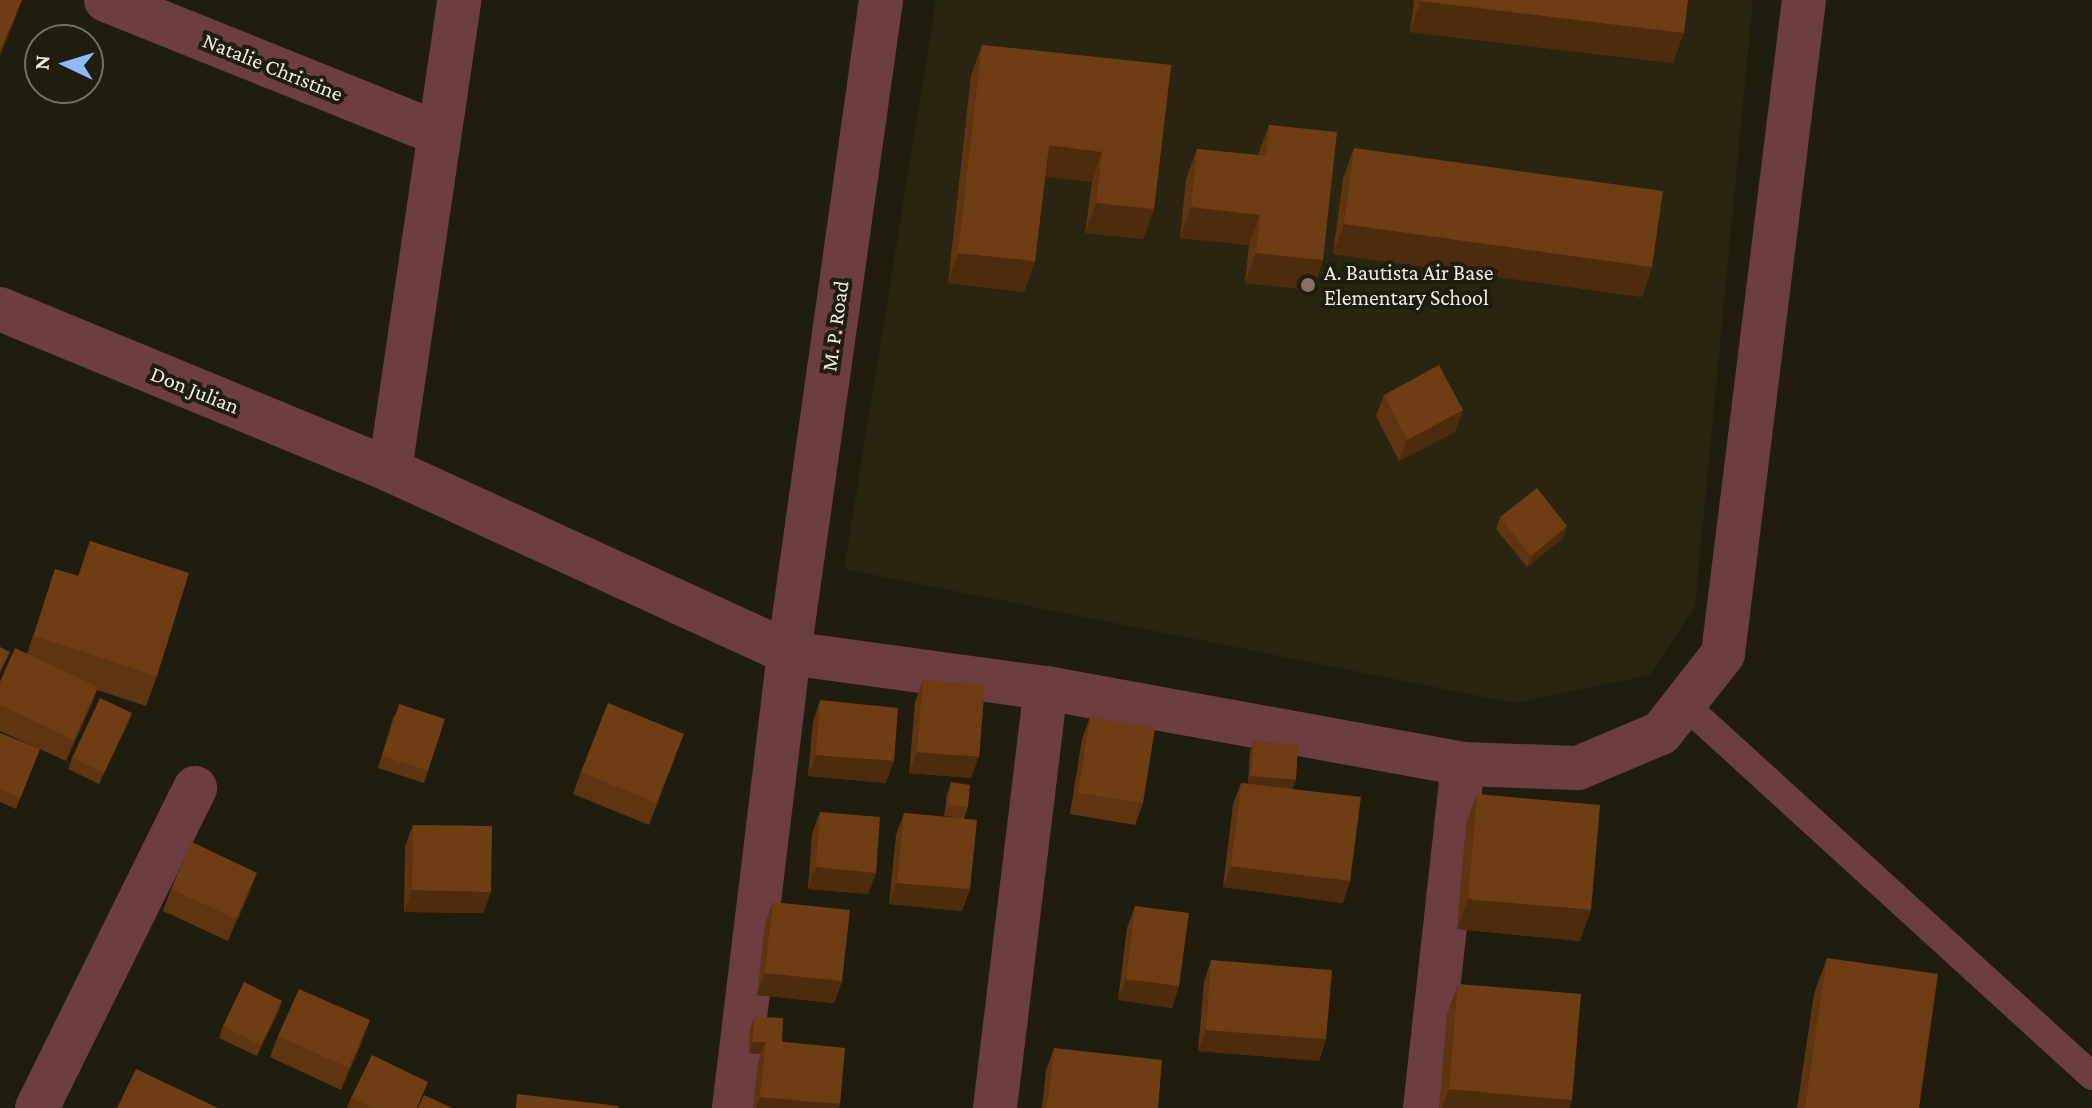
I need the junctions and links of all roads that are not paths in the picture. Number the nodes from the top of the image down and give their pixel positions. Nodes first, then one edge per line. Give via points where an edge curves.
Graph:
1 (106, 0) edge
2 (459, 0) edge
3 (881, 0) edge
4 (1804, 0) edge
5 (439, 134) junction
6 (0, 309) edge
7 (390, 470) junction
8 (789, 653) junction
9 (1046, 688) junction
10 (1684, 704) junction
11 (1463, 764) junction
12 (195, 788) dead end
13 (2092, 1076) edge
14 (37, 1108) edge
15 (734, 1108) edge
16 (995, 1108) edge
17 (1425, 1108) edge

1 - 5 street, Natalie Christine
2 - 5 street
3 - 8 street, M. P. Road
4 - 10 street, Don Julian via 1723,654
5 - 7 street
6 - 7 street, Don Julian
7 - 8 street, Don Julian
8 - 9 street, Don Julian
8 - 15 street, M. P. Road
9 - 11 street, Don Julian
9 - 16 street
10 - 11 street, Don Julian via 1661,733 1578,768
10 - 13 lane
11 - 17 street
12 - 14 street

